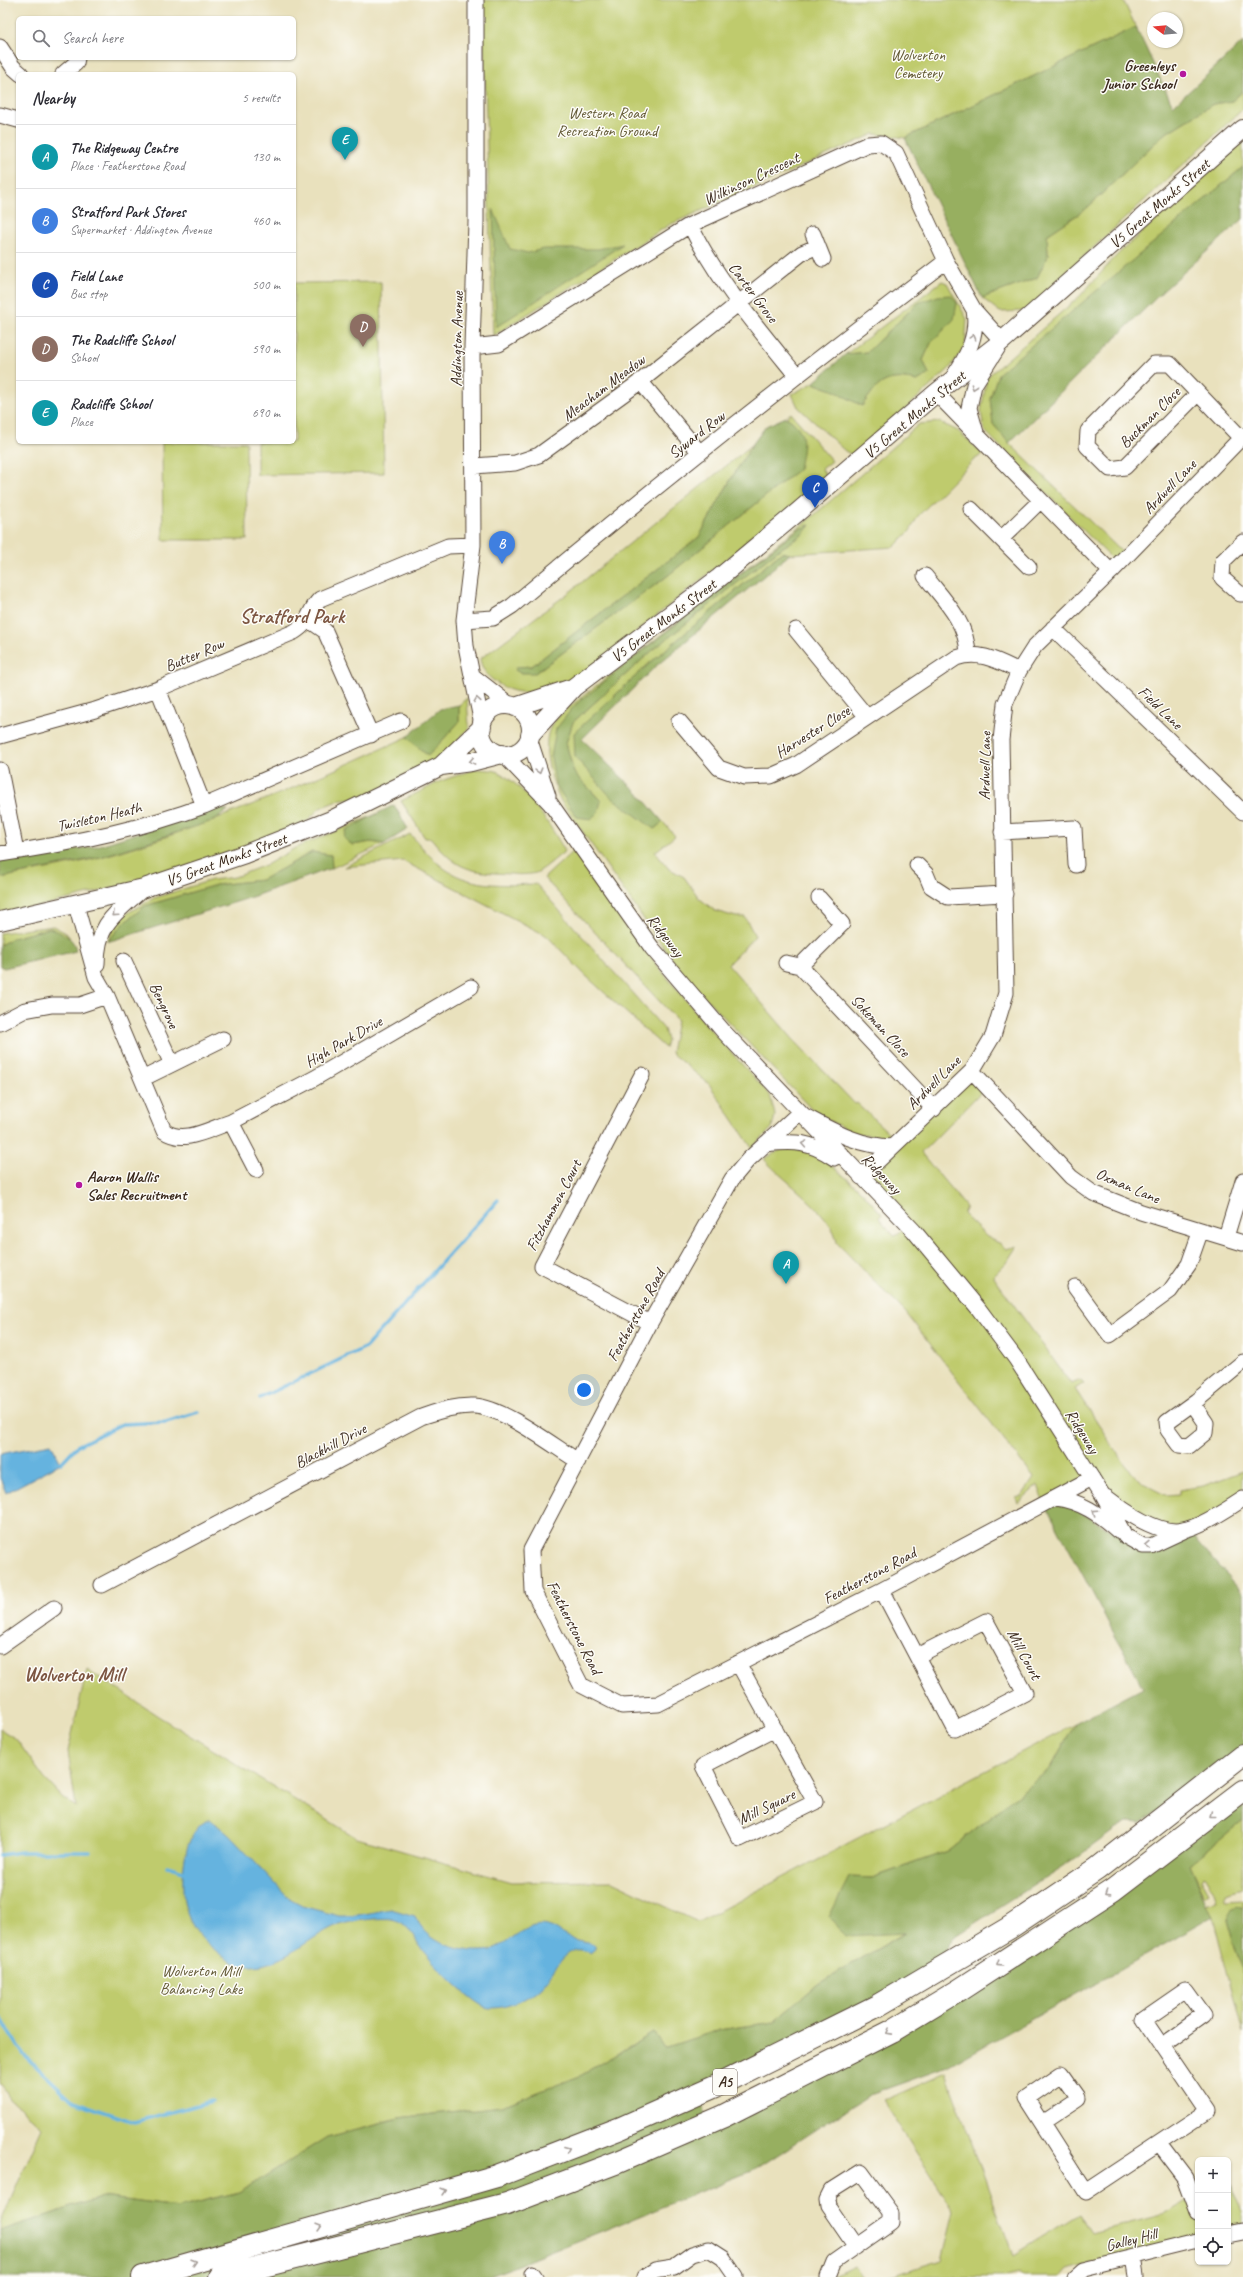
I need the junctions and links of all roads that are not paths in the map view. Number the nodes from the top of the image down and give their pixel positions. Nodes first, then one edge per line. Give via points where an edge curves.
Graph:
1 (476, 0) edge
2 (0, 47) edge
3 (77, 60) edge
4 (19, 72) edge
5 (66, 72) edge
6 (0, 115) edge
7 (16, 119) edge
8 (1243, 129) edge
9 (690, 225) junction
10 (818, 247) dead end
11 (946, 262) junction
12 (738, 303) junction
13 (974, 310) junction
14 (1002, 342) junction
15 (472, 347) junction
16 (796, 375) junction
17 (640, 381) junction
18 (942, 388) junction
19 (1197, 394) junction
20 (977, 436) junction
21 (1242, 437) edge
22 (700, 453) junction
23 (474, 466) junction
24 (1040, 501) junction
25 (971, 509) dead end
26 (1001, 538) junction
27 (1243, 542) edge
28 (473, 545) junction
29 (1029, 567) dead end
30 (1111, 572) junction
31 (925, 576) dead end
32 (1243, 594) edge
33 (309, 620) junction
34 (464, 620) junction
35 (1053, 628) junction
36 (796, 630) dead end
37 (968, 654) junction
38 (1019, 671) junction
39 (474, 677) junction
40 (574, 687) junction
41 (158, 689) junction
42 (513, 706) junction
43 (868, 717) junction
44 (401, 721) dead end
45 (679, 721) dead end
46 (482, 725) junction
47 (371, 735) junction
48 (0, 736) edge
49 (530, 737) junction
50 (503, 755) junction
51 (441, 766) junction
52 (0, 770) edge
53 (550, 803) junction
54 (204, 806) junction
55 (1243, 812) edge
56 (1002, 832) junction
57 (16, 852) junction
58 (0, 854) edge
59 (1076, 865) dead end
60 (918, 866) dead end
61 (144, 888) junction
62 (1005, 894) junction
63 (819, 898) dead end
64 (76, 905) junction
65 (0, 921) edge
66 (124, 961) dead end
67 (96, 977) junction
68 (471, 987) dead end
69 (107, 996) junction
70 (0, 1023) edge
71 (223, 1039) dead end
72 (172, 1064) junction
73 (972, 1071) junction
74 (642, 1075) dead end
75 (142, 1079) junction
76 (934, 1109) junction
77 (799, 1113) junction
78 (231, 1122) junction
79 (765, 1144) junction
80 (892, 1147) junction
81 (256, 1170) dead end
82 (862, 1177) junction
83 (1243, 1181) edge
84 (1201, 1230) junction
85 (1226, 1237) junction
86 (1243, 1243) edge
87 (1075, 1287) dead end
88 (650, 1323) junction
89 (1243, 1362) edge
90 (1193, 1404) dead end
91 (578, 1461) junction
92 (1092, 1478) junction
93 (1102, 1494) junction
94 (1055, 1498) junction
95 (1243, 1499) edge
96 (1183, 1531) junction
97 (1125, 1536) junction
98 (102, 1585) dead end
99 (882, 1590) junction
100 (54, 1608) dead end
101 (0, 1646) edge
102 (917, 1656) junction
103 (738, 1663) junction
104 (774, 1729) junction
105 (1243, 1755) edge
106 (1243, 1791) edge
107 (1162, 2044) dead end
108 (1042, 2122) dead end
109 (1160, 2145) junction
110 (1195, 2205) edge
111 (1243, 2232) edge
112 (1231, 2234) edge
113 (1195, 2242) edge
114 (856, 2247) junction
115 (1131, 2258) junction
116 (143, 2277) edge
117 (220, 2277) edge
118 (644, 2277) edge
119 (736, 2277) edge
120 (828, 2277) edge
121 (1075, 2277) edge
122 (1134, 2277) edge

1 - 15 street, Addington Avenue via 476,222
2 - 4 street via 13,67
3 - 5 street via 76,64
6 - 7 street
8 - 14 street, V5 Great Monks Street
9 - 11 street, Wilkinson Crescent via 868,144 881,143 896,153
9 - 12 street, Carter Grove via 704,254
9 - 15 street, Wilkinson Crescent via 499,344
10 - 12 street, Meacham Meadow via 802,252
11 - 13 street, Wilkinson Crescent
11 - 16 street, Syward Row
12 - 16 street, Carter Grove
12 - 17 street, Meacham Meadow
13 - 14 street, Wilkinson Crescent
18 -> 13 street, Wilkinson Crescent via 966,359 976,324
14 - 18 street, V5 Great Monks Street
14 -> 20 street via 974,385 970,408
15 - 23 street, Addington Avenue
16 - 22 street, Syward Row
17 - 22 street
17 - 23 street, Meacham Meadow via 539,455 515,463
18 - 20 street
18 - 40 street, V5 Great Monks Street via 719,578
19 - 19 street, Buckman Close via 1170,364 1154,364 1088,431 1087,446 1110,469 1125,467
19 - 21 street, Buckman Close
20 - 24 street
21 - 30 street, Ardwell Lane
22 - 34 street, Syward Row via 512,606 493,618
23 - 28 street, Addington Avenue
24 - 26 street
24 - 30 street
25 - 26 street
26 - 29 street
27 - 32 street via 1223,561 1222,578
28 - 33 street, Butter Row via 448,546 320,599
28 - 34 street, Addington Avenue
30 - 35 street, Ardwell Lane
31 - 37 street via 961,622 967,639
33 - 41 street, Butter Row via 294,632
33 - 47 street via 325,631
34 - 39 street, Addington Avenue via 466,646
35 - 38 street, Ardwell Lane via 1035,646
35 - 55 street, Field Lane
36 - 43 street, Harvester Close
37 - 38 street via 990,657
37 - 43 street, Harvester Close via 956,658
38 - 56 street, Ardwell Lane via 1005,704 1000,740
39 - 42 street
46 -> 39 street, Addington Avenue
40 - 42 street, V5 Great Monks Street
40 - 49 street, V5 Great Monks Street
41 - 48 street, Butter Row via 95,710
41 - 54 street
42 - 46 street via 497,707 485,717
42 - 49 street via 526,715 531,728
43 - 45 street, Harvester Close via 796,765 771,776 744,777 719,768
44 - 47 street, Twisleton Heath
46 - 50 street via 484,742 495,752
46 - 51 street, V5 Great Monks Street
47 - 54 street, Twisleton Heath
49 - 50 street via 520,751
49 -> 53 street, Ridgeway
50 -> 51 street, V5 Great Monks Street
50 - 53 street, Ridgeway
51 - 61 street, V5 Great Monks Street via 331,820 245,854
52 - 57 street
53 - 77 street, Ridgeway via 652,948 724,1032
54 - 57 street, Twisleton Heath via 172,818
56 - 59 street via 1074,821
56 - 62 street, Ardwell Lane
57 - 58 street, Twisleton Heath
60 - 62 street via 926,874 931,886 948,897
61 - 64 street, V5 Great Monks Street
61 -> 67 street via 107,920 97,945
62 - 73 street, Ardwell Lane via 1006,993 993,1036
63 - 76 street, Sokeman Close via 842,924 793,964
64 - 65 street, V5 Great Monks Street
64 - 67 street, High Park Drive
66 - 72 street, Bengrove
67 - 69 street, High Park Drive
68 - 78 street, High Park Drive via 315,1078
69 - 70 street via 80,1005 52,1004 25,1010
69 - 75 street, High Park Drive
71 - 72 street
72 - 75 street
73 - 76 street, Ardwell Lane
73 - 84 street, Oxman Lane via 1071,1177 1093,1193 1140,1212
74 - 88 street, Fitzhammon Court via 542,1266
75 - 78 street, High Park Drive via 164,1131 171,1136 183,1138
76 - 80 street, Ardwell Lane
77 - 79 street, Featherstone Road
77 - 80 street via 843,1136 872,1146
77 - 82 street, Ridgeway
78 - 81 street
82 -> 79 street via 819,1147 792,1141
79 - 88 street, Featherstone Road via 732,1179
80 - 82 street, Ardwell Lane
82 - 92 street, Ridgeway via 914,1231 978,1308 1016,1360
83 - 85 street
84 - 85 street, Oxman Lane
84 - 87 street via 1189,1264 1170,1291 1110,1335
85 - 86 street, Oxman Lane
88 - 91 street, Featherstone Road
89 - 90 street
91 - 98 street, Blackhill Drive via 497,1411 476,1406 459,1406 443,1410 421,1417
91 - 103 street, Featherstone Road via 531,1550 533,1591 581,1685 622,1706 658,1704
92 - 93 street, Ridgeway
92 - 94 street, Featherstone Road
93 - 96 street via 1128,1513 1148,1523 1169,1530
93 - 97 street, Ridgeway
97 -> 94 street via 1088,1507
94 - 99 street, Featherstone Road
95 - 96 street via 1227,1510
96 -> 97 street via 1151,1546 1144,1546
99 - 102 street, Mill Court
99 - 103 street, Featherstone Road
100 - 101 street
102 - 102 street, Mill Court via 955,1729 1025,1693 986,1621
103 - 104 street, Mill Square
104 - 104 street, Mill Square via 815,1802 740,1839 702,1766
116 -> 105 highway, A5 via 497,2176 621,2128 718,2085 877,2006 1009,1928 1097,1869
106 -> 117 highway, A5 via 1113,1890 958,1990 892,2031 724,2116 618,2162 507,2204
107 - 109 street via 1207,2112
108 - 109 street via 1086,2192
109 - 110 street via 1185,2178
111 - 112 street
113 - 115 street, Galley Hill
114 - 114 street via 891,2222 891,2213 861,2172 831,2191 827,2199 828,2206
114 - 120 street via 834,2262
115 - 121 street, Galley Hill via 1084,2269
115 - 122 street
118 - 119 street via 655,2270 674,2267 692,2254 708,2249 723,2258

